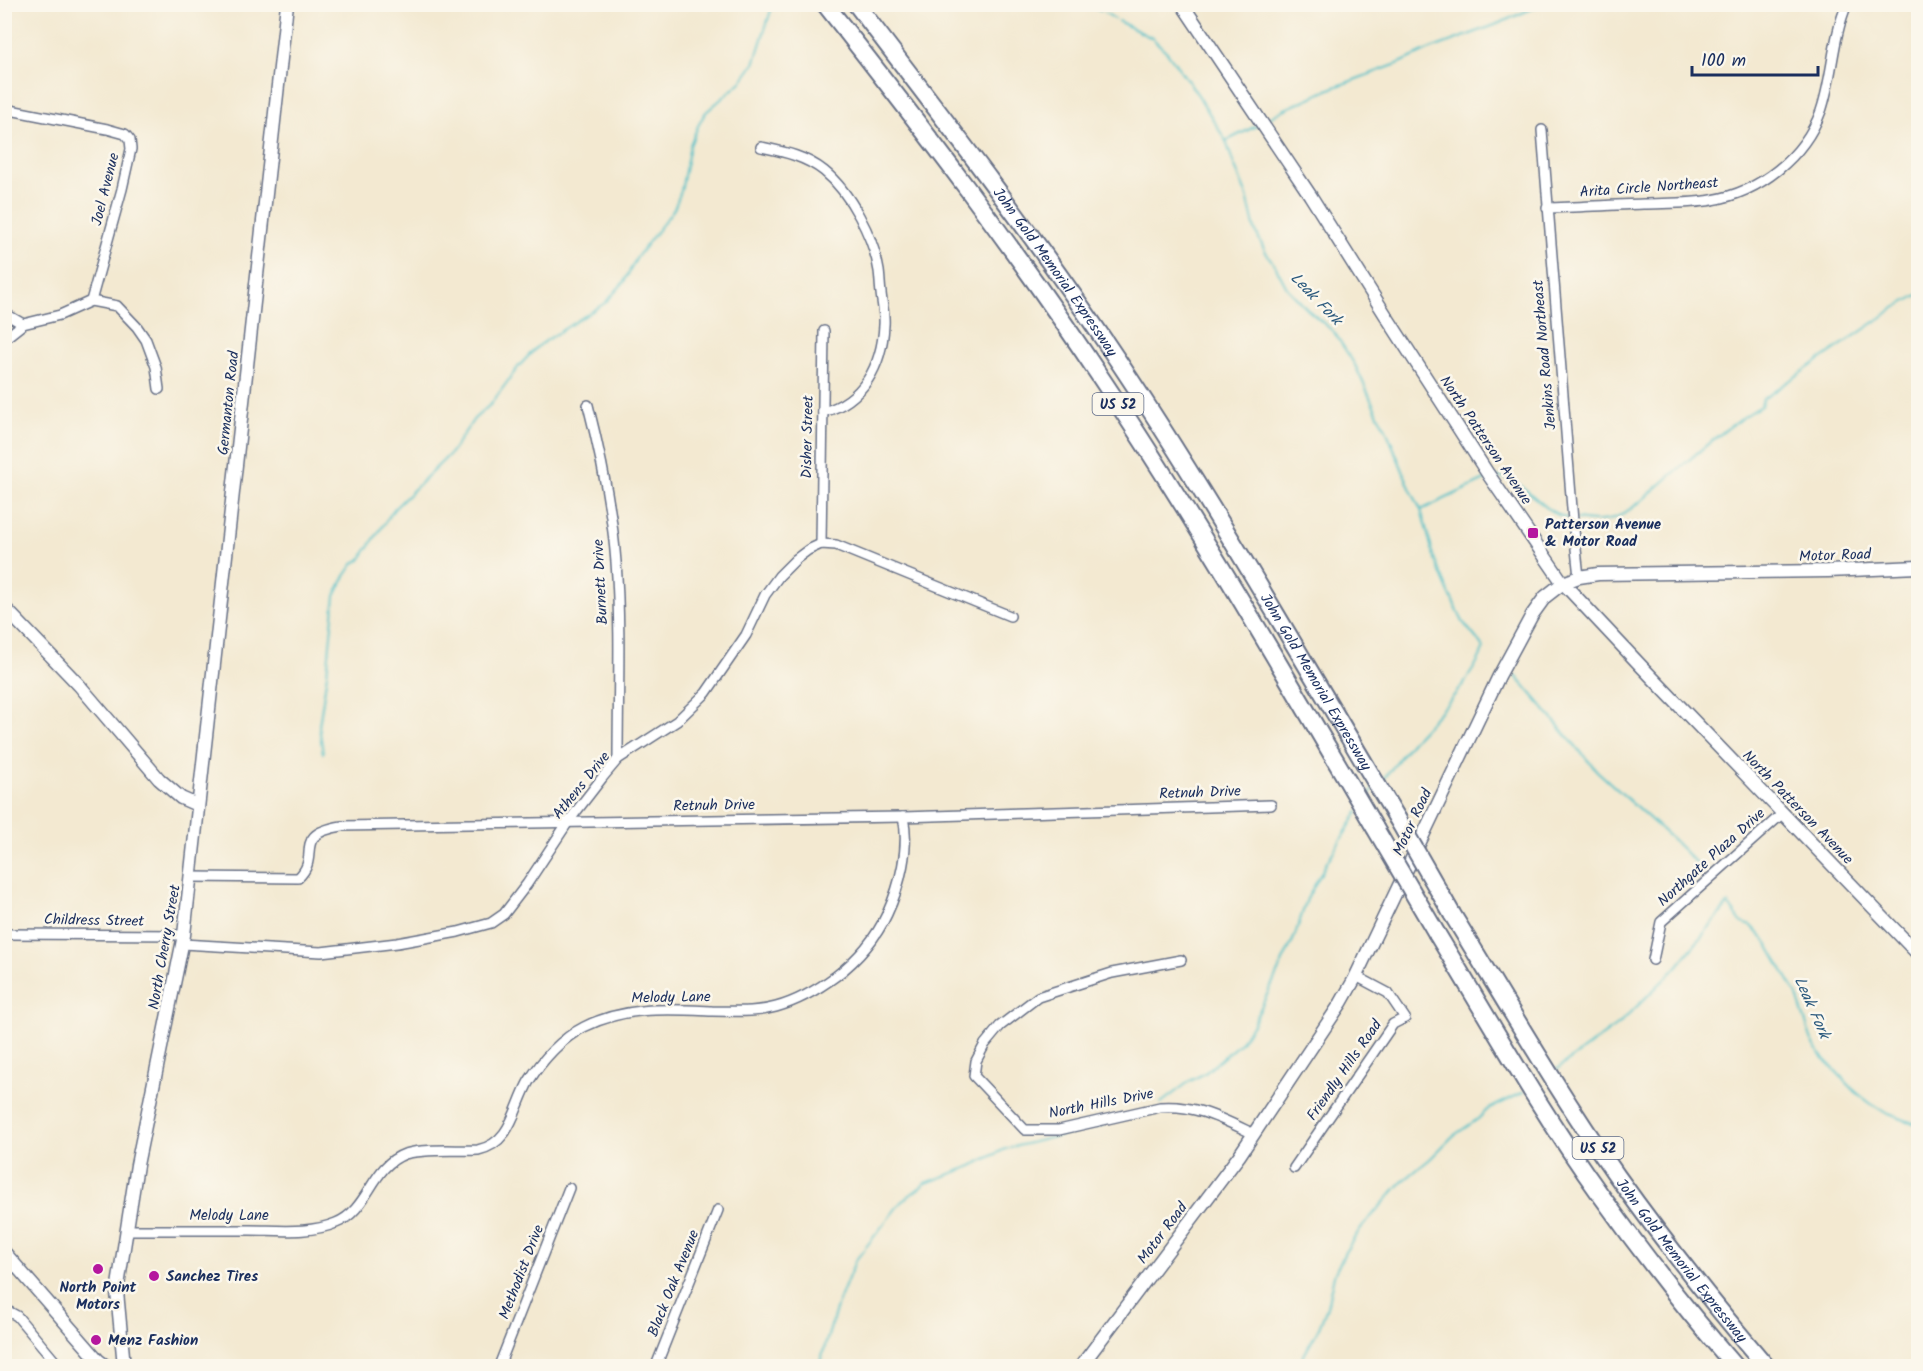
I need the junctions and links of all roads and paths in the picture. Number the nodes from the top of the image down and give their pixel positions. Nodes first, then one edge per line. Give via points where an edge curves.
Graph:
1 (287, 4) edge
2 (825, 4) edge
3 (856, 4) edge
4 (1182, 4) edge
5 (1846, 4) edge
6 (5, 109) edge
7 (1542, 130) dead end
8 (760, 147) dead end
9 (1547, 208) junction
10 (91, 301) junction
11 (4, 313) edge
12 (23, 324) junction
13 (824, 331) dead end
14 (4, 339) edge
15 (159, 389) dead end
16 (588, 405) dead end
17 (823, 412) junction
18 (821, 544) junction
19 (1918, 567) edge
20 (1579, 577) junction
21 (1563, 583) junction
22 (4, 607) edge
23 (1010, 616) dead end
24 (618, 759) junction
25 (197, 805) junction
26 (1271, 805) dead end
27 (1783, 813) junction
28 (903, 817) junction
29 (568, 822) junction
30 (191, 877) junction
31 (4, 933) edge
32 (183, 940) junction
33 (1918, 954) edge
34 (1181, 960) dead end
35 (1653, 960) dead end
36 (1356, 976) junction
37 (1254, 1134) junction
38 (1294, 1168) dead end
39 (569, 1188) dead end
40 (718, 1210) dead end
41 (126, 1230) junction
42 (7, 1258) edge
43 (4, 1310) edge
44 (59, 1366) edge
45 (106, 1366) edge
46 (123, 1366) edge
47 (500, 1366) edge
48 (656, 1366) edge
49 (1081, 1366) edge
50 (1735, 1366) edge
51 (1766, 1366) edge

1 - 25 main road, Germanton Road
2 - 50 highway, John Gold Memorial Expressway / US 52, bridge via 1001,235 1104,382 1250,615 1514,1063 1599,1194
3 - 51 highway, John Gold Memorial Expressway / US 52, bridge via 1005,200 1105,342 1201,490 1568,1103 1668,1246
4 - 21 main road, North Patterson Avenue
5 - 9 street, Arita Circle Northeast via 1815,125 1790,159 1766,178 1713,200
6 - 10 street, Joel Avenue via 107,129 125,134 130,140 124,181
7 - 9 street, Jenkins Road Northeast
8 - 17 street via 792,153 825,172 858,215 879,269 885,323 876,367 861,391 838,408
9 - 20 street, Jenkins Road Northeast
10 - 12 street via 60,315
10 - 15 street via 117,306 137,327 152,355
11 - 12 street
12 - 14 street
13 - 17 street, Disher Street
16 - 24 street, Burnett Drive via 616,562
17 - 18 street, Disher Street
18 - 23 street via 836,545
18 - 24 street, Athens Drive via 795,559 779,576 706,693 677,721
19 - 20 main road, Motor Road
20 - 21 main road, Motor Road
21 - 27 main road, North Patterson Avenue
21 - 36 main road, Motor Road via 1545,597 1514,647
22 - 25 main road via 79,685 159,779 181,798
24 - 29 street, Athens Drive
25 - 30 main road, North Cherry Street
26 - 28 street, Retnuh Drive
27 - 33 main road, North Patterson Avenue
27 - 35 street, Northgate Plaza Drive via 1661,922
28 - 29 street, Retnuh Drive
28 - 41 street, Melody Lane via 903,860 883,922 853,961 823,986 774,1008 628,1011 583,1028 553,1051 531,1077 500,1141 478,1150 412,1152 398,1157 382,1169 358,1208 336,1223 297,1230
29 - 30 street, Retnuh Drive via 342,826 315,835 304,873 298,878
29 - 32 street, Athens Drive via 527,884 491,924 398,943 321,952
30 - 32 main road, North Cherry Street
31 - 32 street, Childress Street
32 - 41 main road, North Cherry Street
34 - 37 street, North Hills Drive via 1112,973 1038,997 1000,1026 985,1044 974,1076 1025,1130 1059,1130 1173,1106 1202,1111
36 - 37 main road, Motor Road
36 - 38 street, Friendly Hills Road via 1388,993 1405,1018 1393,1025
37 - 49 main road, Motor Road
39 - 47 street, Methodist Drive
40 - 48 street, Black Oak Avenue
41 - 46 main road, North Cherry Street via 117,1292
42 - 45 main road
43 - 44 street via 18,1316

